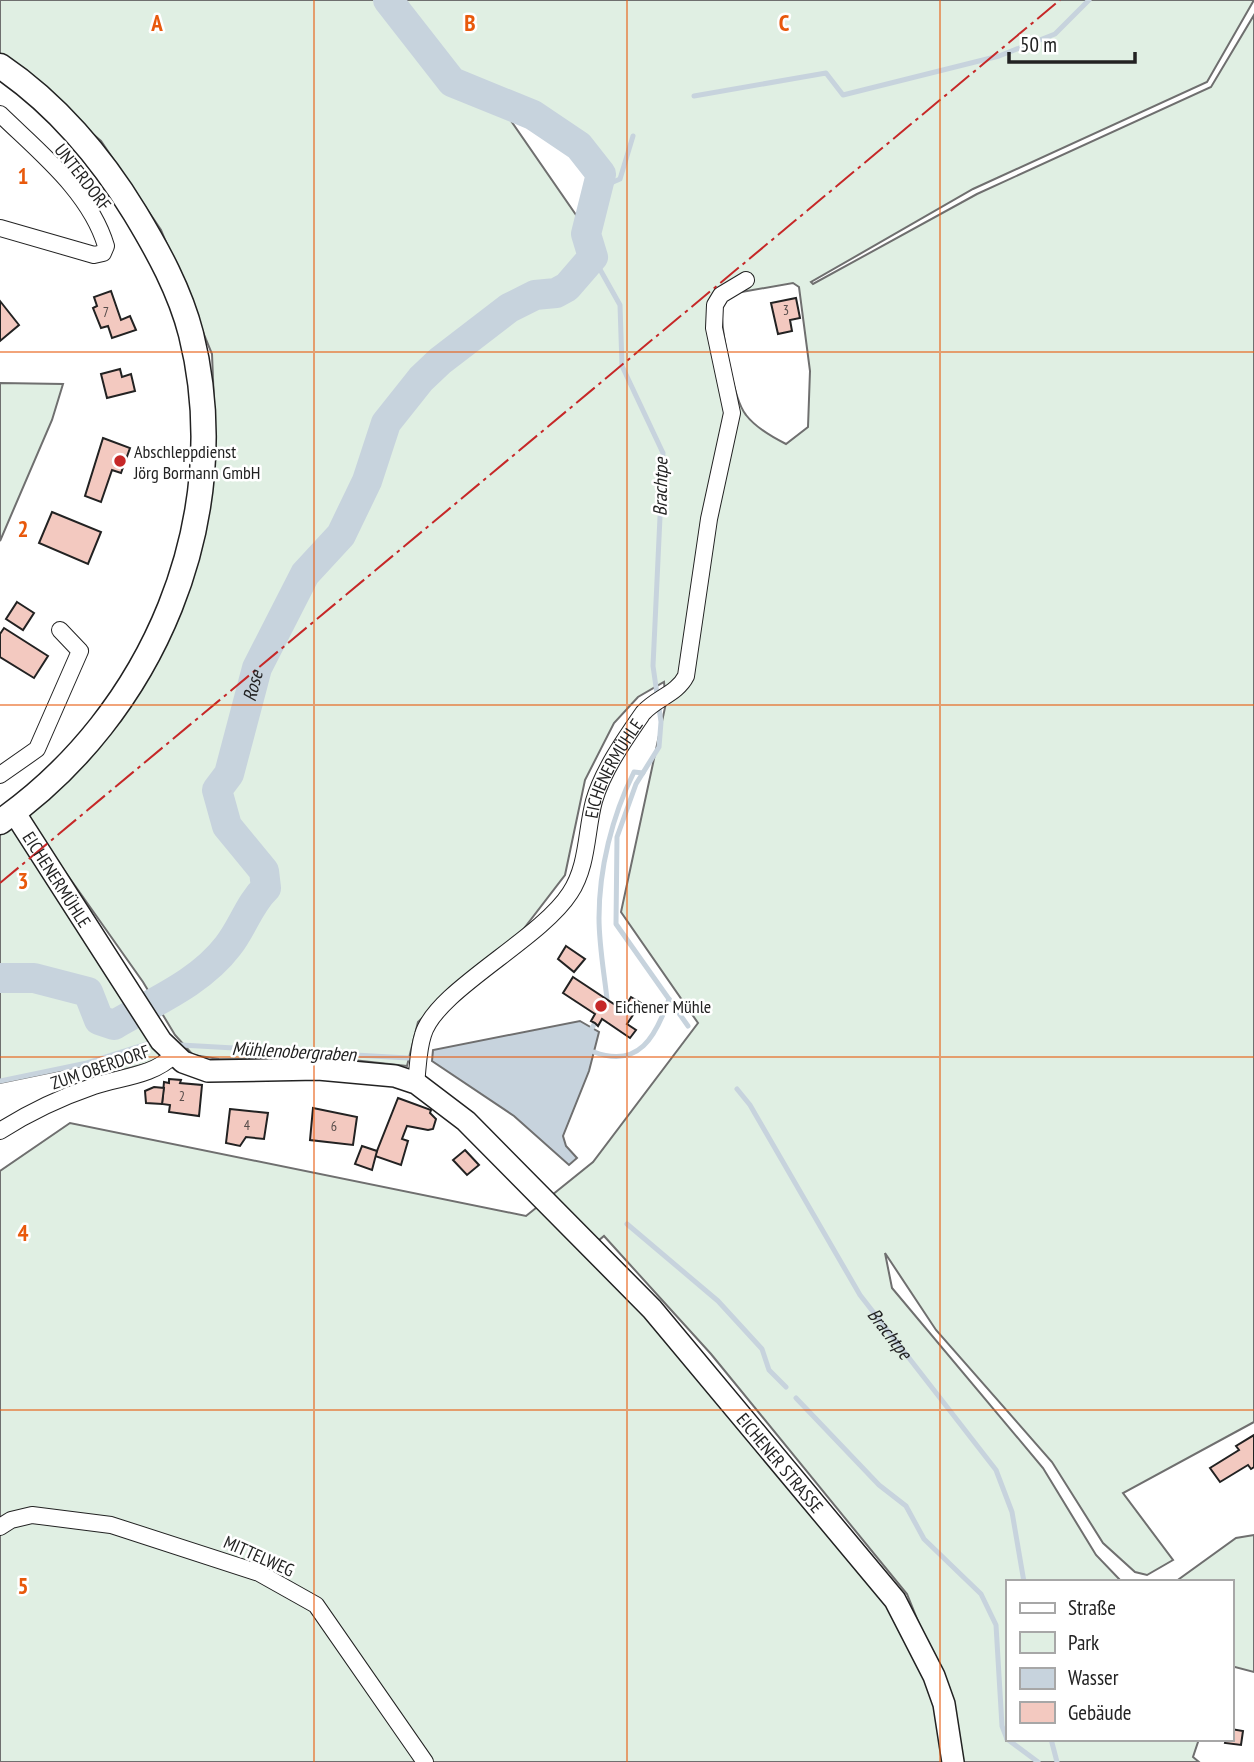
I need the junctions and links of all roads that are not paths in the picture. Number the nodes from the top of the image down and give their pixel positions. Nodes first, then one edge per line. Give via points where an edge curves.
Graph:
1 (1, 69) edge
2 (0, 114) edge
3 (0, 228) edge
4 (746, 280) dead end
5 (60, 630) dead end
6 (37, 749) junction
7 (62, 773) junction
8 (0, 775) edge
9 (7, 817) edge
10 (174, 1055) junction
11 (416, 1083) junction
12 (0, 1131) edge
13 (546, 1200) joint
14 (0, 1527) edge
15 (425, 1762) edge
16 (953, 1762) edge

1 - 7 main road via 62,119 124,194 179,300 196,356 202,398 200,485 192,537 169,613 123,699 94,740
2 - 3 street, UNTERDORF via 81,199 106,246 103,253 94,255
4 - 11 street, EICHENERMÜHLE via 721,296 713,316 732,413 709,519 683,682 651,704 602,780 582,866 570,894 431,1019 423,1035
5 - 6 street via 80,651
6 - 7 street
6 - 8 street
7 - 9 main road
9 - 10 main road, EICHENERMÜHLE
10 - 11 main road, EICHENERMÜHLE via 208,1071 363,1071
10 - 12 street, ZUM OBERDORF via 161,1067 94,1086
11 - 13 main road, EICHENERMÜHLE via 466,1121
13 - 16 main road, EICHENER STRASSE via 652,1309 895,1600 934,1676 944,1704
14 - 15 street, MITTELWEG via 32,1516 111,1525 259,1573 316,1605

